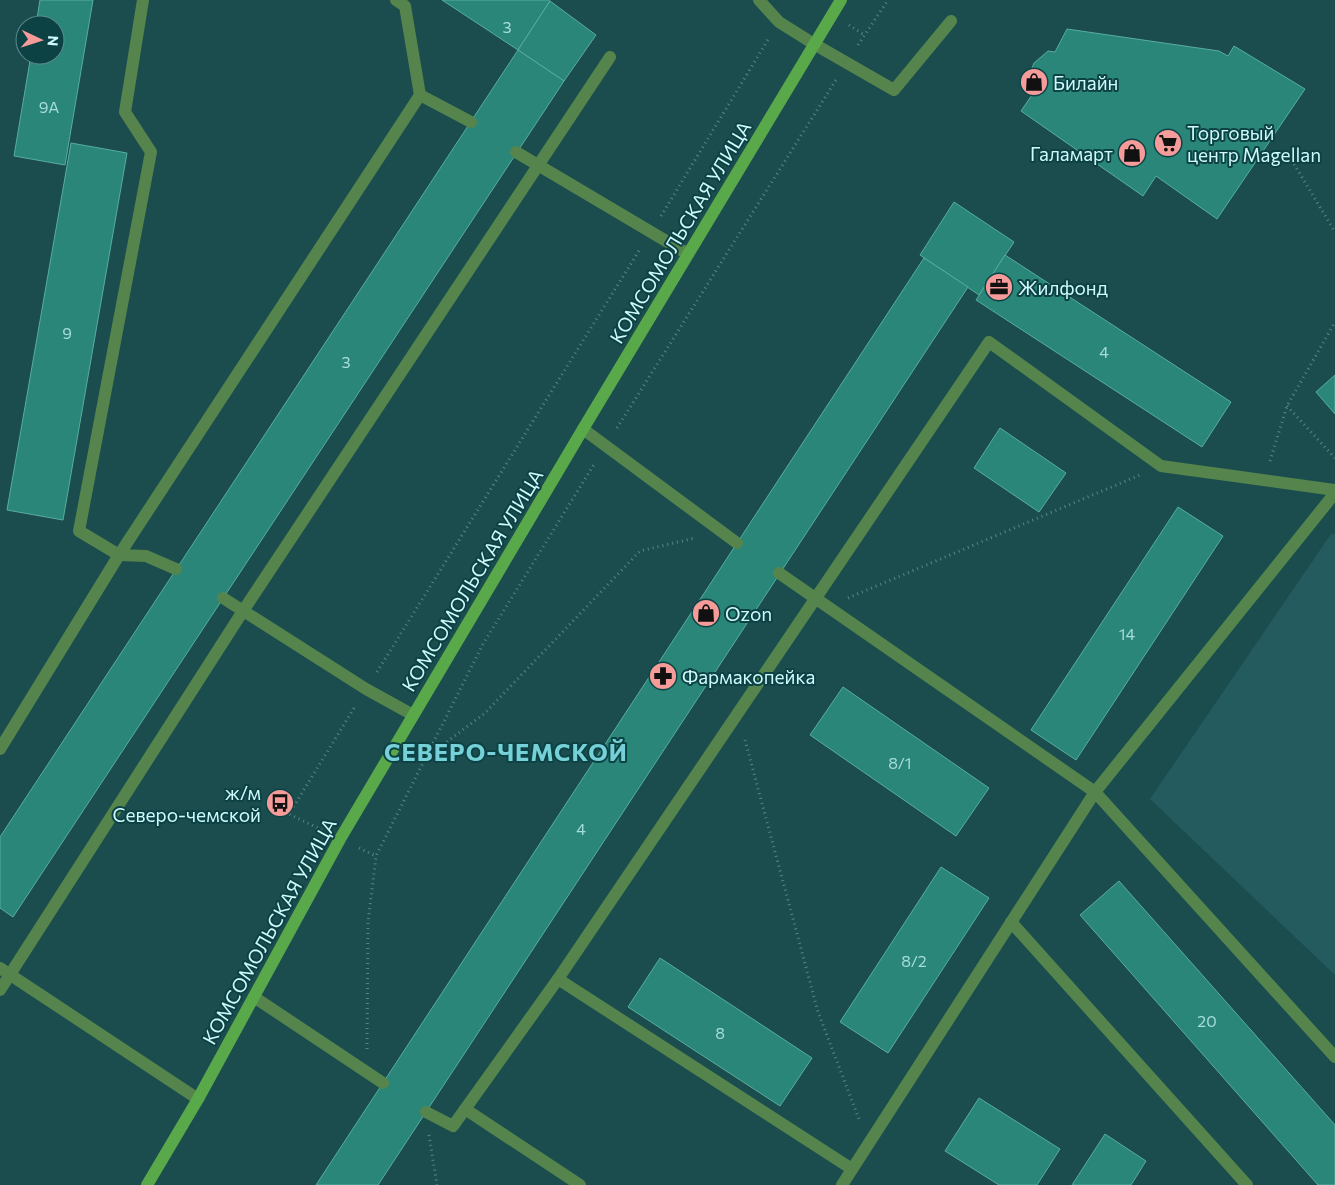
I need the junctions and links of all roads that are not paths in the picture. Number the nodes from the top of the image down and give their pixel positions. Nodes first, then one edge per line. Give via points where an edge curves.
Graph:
1 (143, 0) edge
2 (396, 0) edge
3 (759, 0) edge
4 (841, 0) edge
5 (951, 21) dead end
6 (814, 44) junction
7 (610, 57) dead end
8 (420, 95) junction
9 (471, 122) dead end
10 (516, 152) dead end
11 (539, 166) junction
12 (688, 254) junction
13 (583, 429) junction
14 (1335, 491) edge
15 (737, 544) dead end
16 (119, 555) junction
17 (176, 569) dead end
18 (779, 573) dead end
19 (223, 598) dead end
20 (816, 598) junction
21 (244, 611) junction
22 (414, 715) junction
23 (0, 749) edge
24 (1095, 792) junction
25 (1011, 922) junction
26 (5, 971) edge
27 (558, 979) junction
28 (0, 990) edge
29 (254, 997) junction
30 (1335, 1057) edge
31 (383, 1083) dead end
32 (198, 1100) junction
33 (465, 1109) junction
34 (426, 1112) road end
35 (852, 1168) junction
36 (147, 1185) edge
37 (580, 1185) edge
38 (842, 1185) edge
39 (1247, 1185) edge

1 - 16 lane via 124,112 151,152 79,531
2 - 8 lane via 404,6
3 - 6 lane via 779,22
4 - 6 main road, КОМСОМОЛЬСКАЯ УЛИЦА
5 - 6 lane via 894,90
6 - 12 main road, КОМСОМОЛЬСКАЯ УЛИЦА
7 - 11 lane
8 - 9 lane
8 - 16 lane
10 - 11 lane
11 - 12 lane
11 - 21 lane
12 - 13 main road, КОМСОМОЛЬСКАЯ УЛИЦА
13 - 15 lane
13 - 22 main road, КОМСОМОЛЬСКАЯ УЛИЦА
14 - 20 lane via 1161,466 989,342
14 - 24 lane
16 - 17 lane via 146,556
16 - 23 lane
18 - 20 lane
19 - 21 lane
20 - 24 lane
20 - 27 lane
21 - 22 lane via 366,689
21 - 26 lane
22 - 29 main road, КОМСОМОЛЬСКАЯ УЛИЦА via 340,839
24 - 25 lane
24 - 30 lane
25 - 35 lane
25 - 39 lane
26 - 28 lane
26 - 32 lane
27 - 33 lane
27 - 35 lane
29 - 31 lane
29 - 32 main road, КОМСОМОЛЬСКАЯ УЛИЦА
32 - 36 main road, КОМСОМОЛЬСКАЯ УЛИЦА
33 - 34 lane via 453,1126
33 - 37 lane
35 - 38 lane

